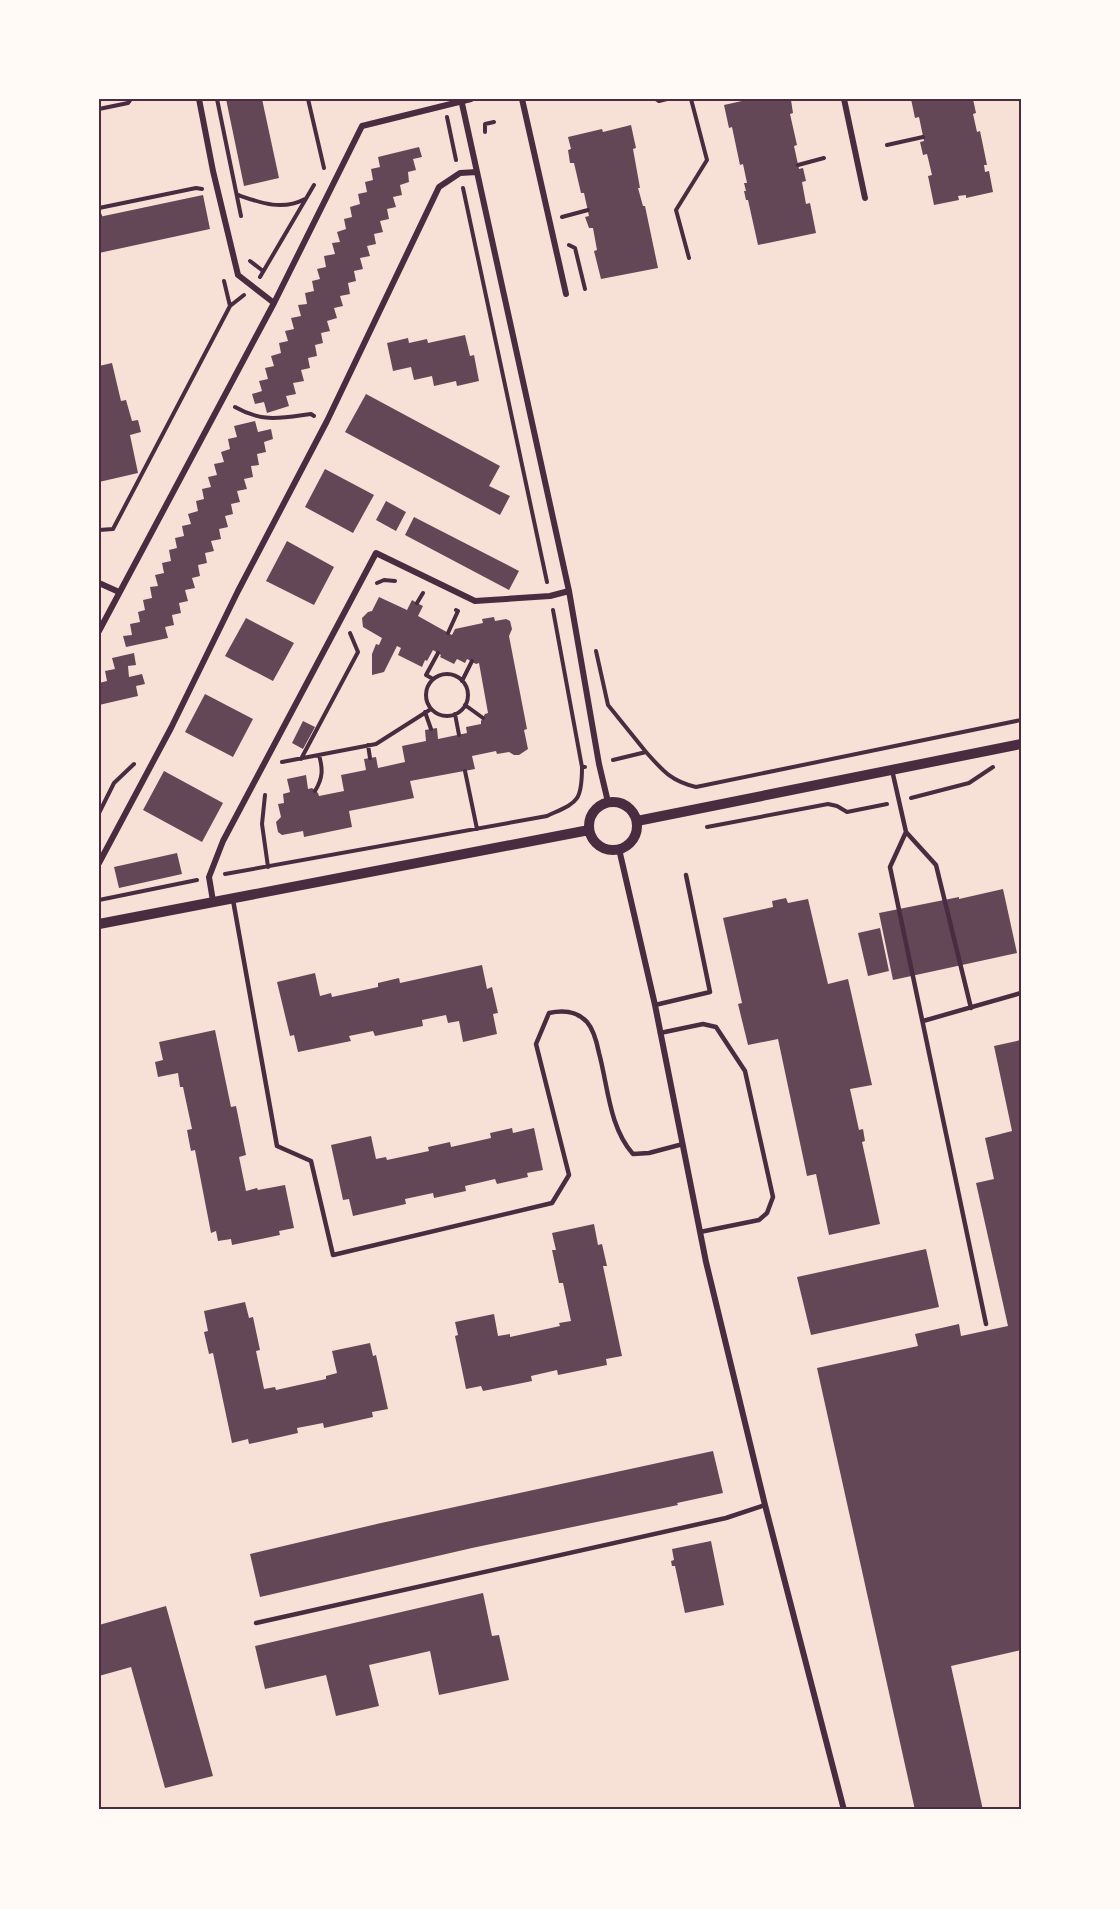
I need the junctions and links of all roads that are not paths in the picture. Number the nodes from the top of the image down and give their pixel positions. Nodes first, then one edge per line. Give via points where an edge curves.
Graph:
1 (199, 99) edge
2 (471, 99) edge
3 (522, 99) edge
4 (844, 99) edge
5 (461, 101) edge
6 (477, 172) junction
7 (865, 198) dead end
8 (566, 294) dead end
9 (274, 303) junction
10 (99, 583) edge
11 (569, 591) junction
12 (119, 592) junction
13 (99, 631) edge
14 (1021, 744) edge
15 (892, 770) junction
16 (608, 802) junction
17 (637, 821) junction
18 (589, 831) junction
19 (906, 832) junction
20 (619, 849) junction
21 (99, 863) edge
22 (686, 875) dead end
23 (233, 897) junction
24 (213, 901) junction
25 (99, 924) edge
26 (1021, 993) edge
27 (655, 1005) junction
28 (971, 1008) junction
29 (923, 1021) junction
30 (660, 1033) junction
31 (683, 1144) junction
32 (700, 1232) junction
33 (986, 1324) dead end
34 (765, 1506) junction
35 (256, 1623) dead end
36 (844, 1810) edge

1 - 9 street via 238,275
2 - 5 street
3 - 8 street
4 - 7 street
5 - 6 street
5 - 9 street via 363,126
6 - 11 street
6 - 21 street via 460,173 439,187 327,421
9 - 12 street
10 - 12 street
11 - 16 street
11 - 24 street via 475,601 376,553 223,841 209,877
12 - 13 street
14 - 15 street
15 - 17 street
15 - 19 lane
16 - 17 street via 621,803 632,810
16 - 18 street via 590,818
17 - 20 street via 630,844
18 - 20 street via 595,842 606,849
18 - 23 street
19 - 28 lane via 936,865
19 - 29 lane via 890,867
20 - 27 street
22 - 27 lane via 710,992
23 - 24 street
23 - 31 lane via 277,1146 311,1161 333,1256 552,1203 569,1175 536,1044 549,1013 563,1010 587,1023 596,1039 613,1114 623,1142 633,1154
24 - 25 street
26 - 28 lane
27 - 30 street
28 - 29 lane
29 - 33 lane
30 - 31 street
30 - 32 lane via 703,1024 716,1027 745,1071 773,1197 767,1213 759,1220
31 - 32 street
32 - 34 street
34 - 35 lane
34 - 36 street

